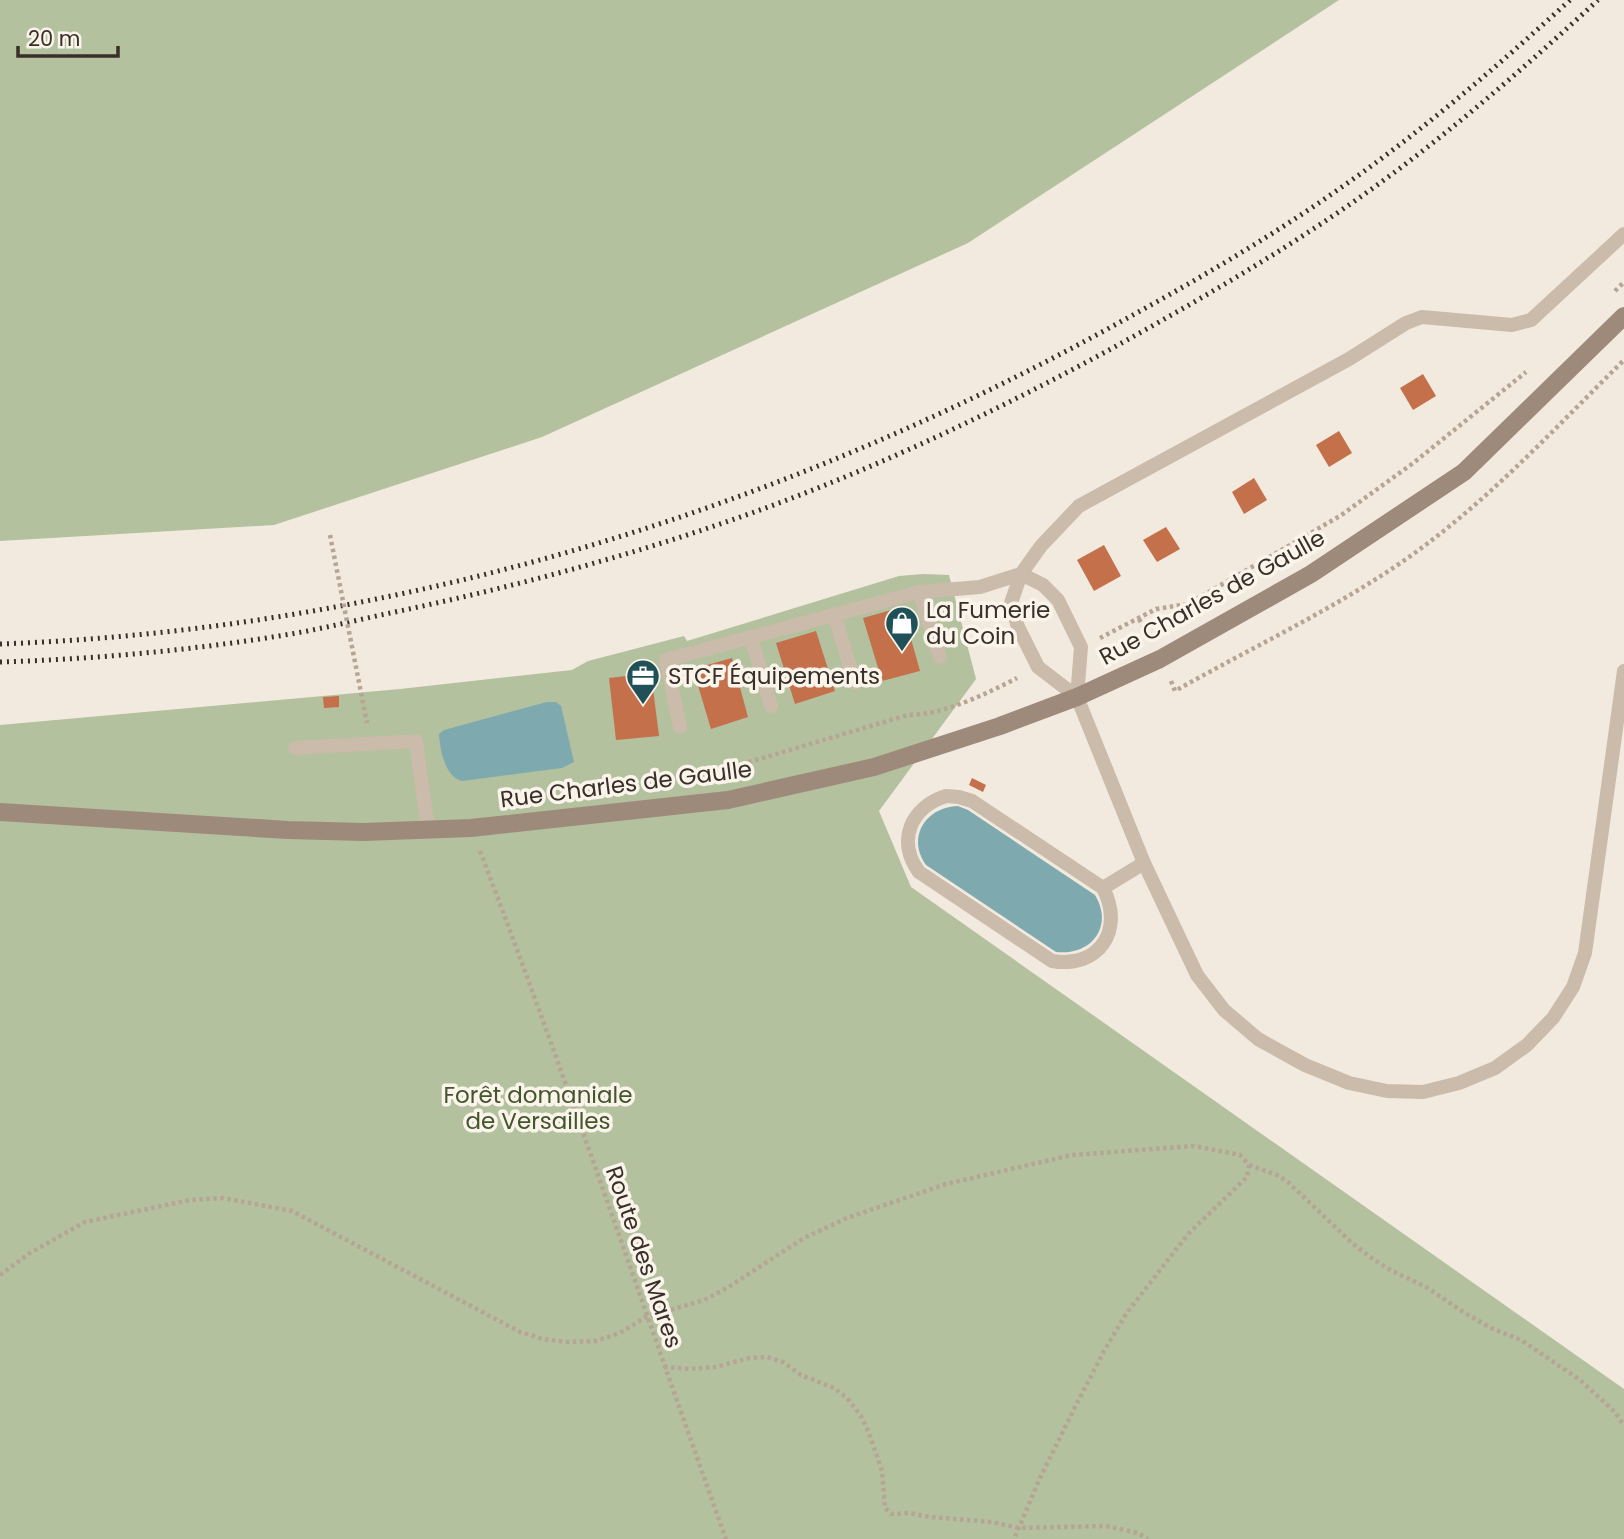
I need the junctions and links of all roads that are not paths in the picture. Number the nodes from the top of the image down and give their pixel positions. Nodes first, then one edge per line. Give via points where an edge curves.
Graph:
1 (1624, 234) edge
2 (1624, 316) edge
3 (1021, 574) junction
4 (919, 592) junction
5 (834, 614) junction
6 (751, 637) junction
7 (940, 657) dead end
8 (1624, 671) edge
9 (855, 683) dead end
10 (1077, 697) junction
11 (771, 706) dead end
12 (680, 727) dead end
13 (295, 748) dead end
14 (0, 812) edge
15 (428, 830) junction
16 (1144, 863) junction
17 (1103, 888) junction

1 - 3 lane via 1531,320 1512,325 1422,317 1406,323 1349,359 1079,506
2 - 10 main road, Rue Charles de Gaulle via 1464,472 1311,574 1160,659
3 - 4 lane via 980,587
3 - 10 lane via 1043,585 1058,600 1081,648
3 - 10 lane via 1011,603 1018,627 1038,667
4 - 5 lane
4 - 7 lane
5 - 6 lane
5 - 9 lane
6 - 11 lane
6 - 12 lane via 666,660
8 - 16 lane via 1585,953 1573,987 1553,1018 1527,1045 1495,1068 1459,1083 1423,1092 1349,1083 1258,1039 1224,1010 1197,975
10 - 15 main road, Rue Charles de Gaulle via 874,767 728,800
10 - 16 lane
13 - 15 lane via 416,741
14 - 15 main road, Rue Charles de Gaulle via 289,831
16 - 17 lane
17 - 17 lane via 972,801 959,797 933,800 922,808 909,831 909,854 919,872 1052,961 1065,963 1091,956 1108,936 1112,912

